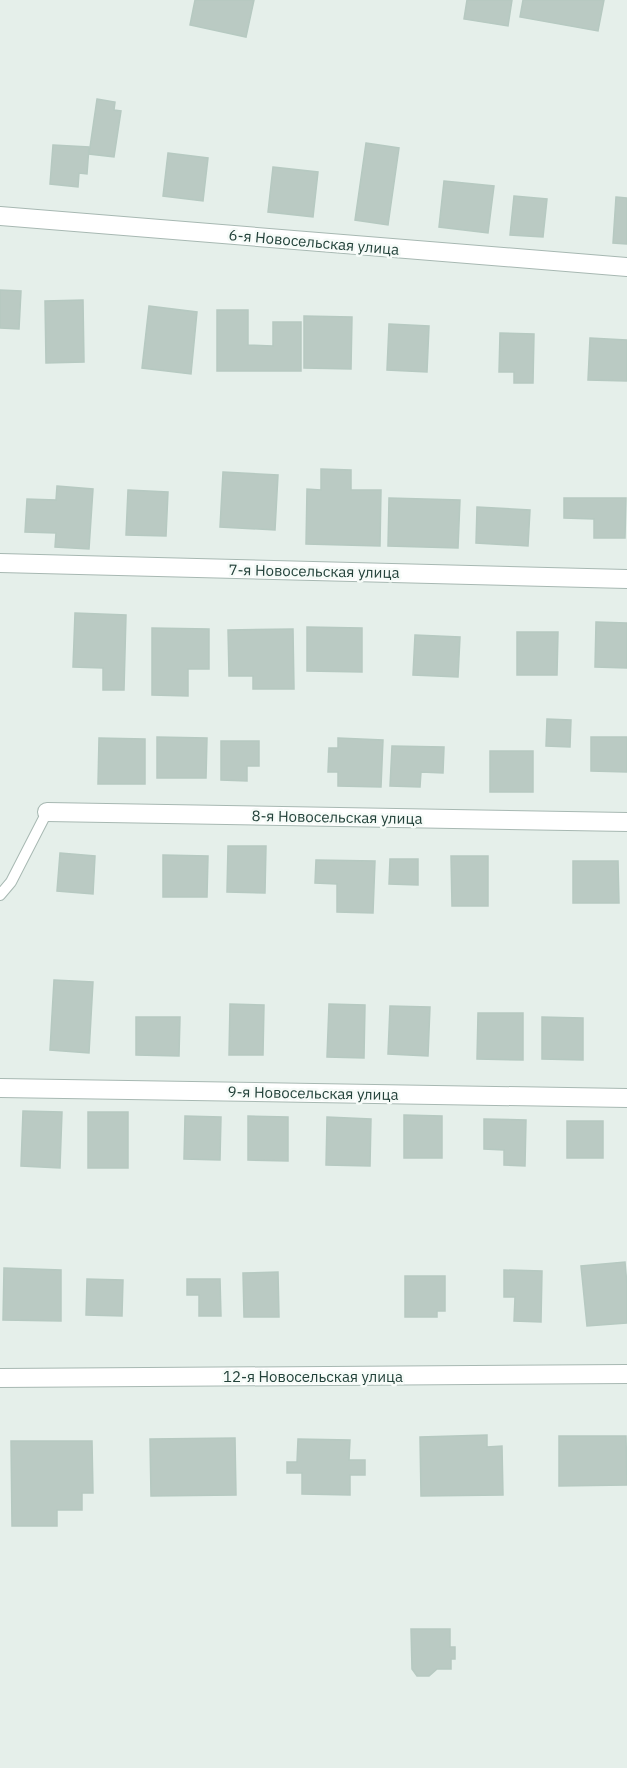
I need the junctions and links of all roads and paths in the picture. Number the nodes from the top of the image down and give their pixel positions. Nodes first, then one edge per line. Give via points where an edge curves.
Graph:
1 (0, 216) edge
2 (627, 267) edge
3 (0, 563) edge
4 (627, 579) edge
5 (47, 812) joint
6 (627, 822) edge
7 (0, 895) edge
8 (0, 1088) edge
9 (627, 1098) edge
10 (627, 1374) edge
11 (0, 1378) edge

1 - 2 street, 6-я Новосельская улица
3 - 4 street, 7-я Новосельская улица
5 - 6 street, 8-я Новосельская улица
5 - 7 lane via 11,882
8 - 9 street, 9-я Новосельская улица
10 - 11 street, 12-я Новосельская улица

